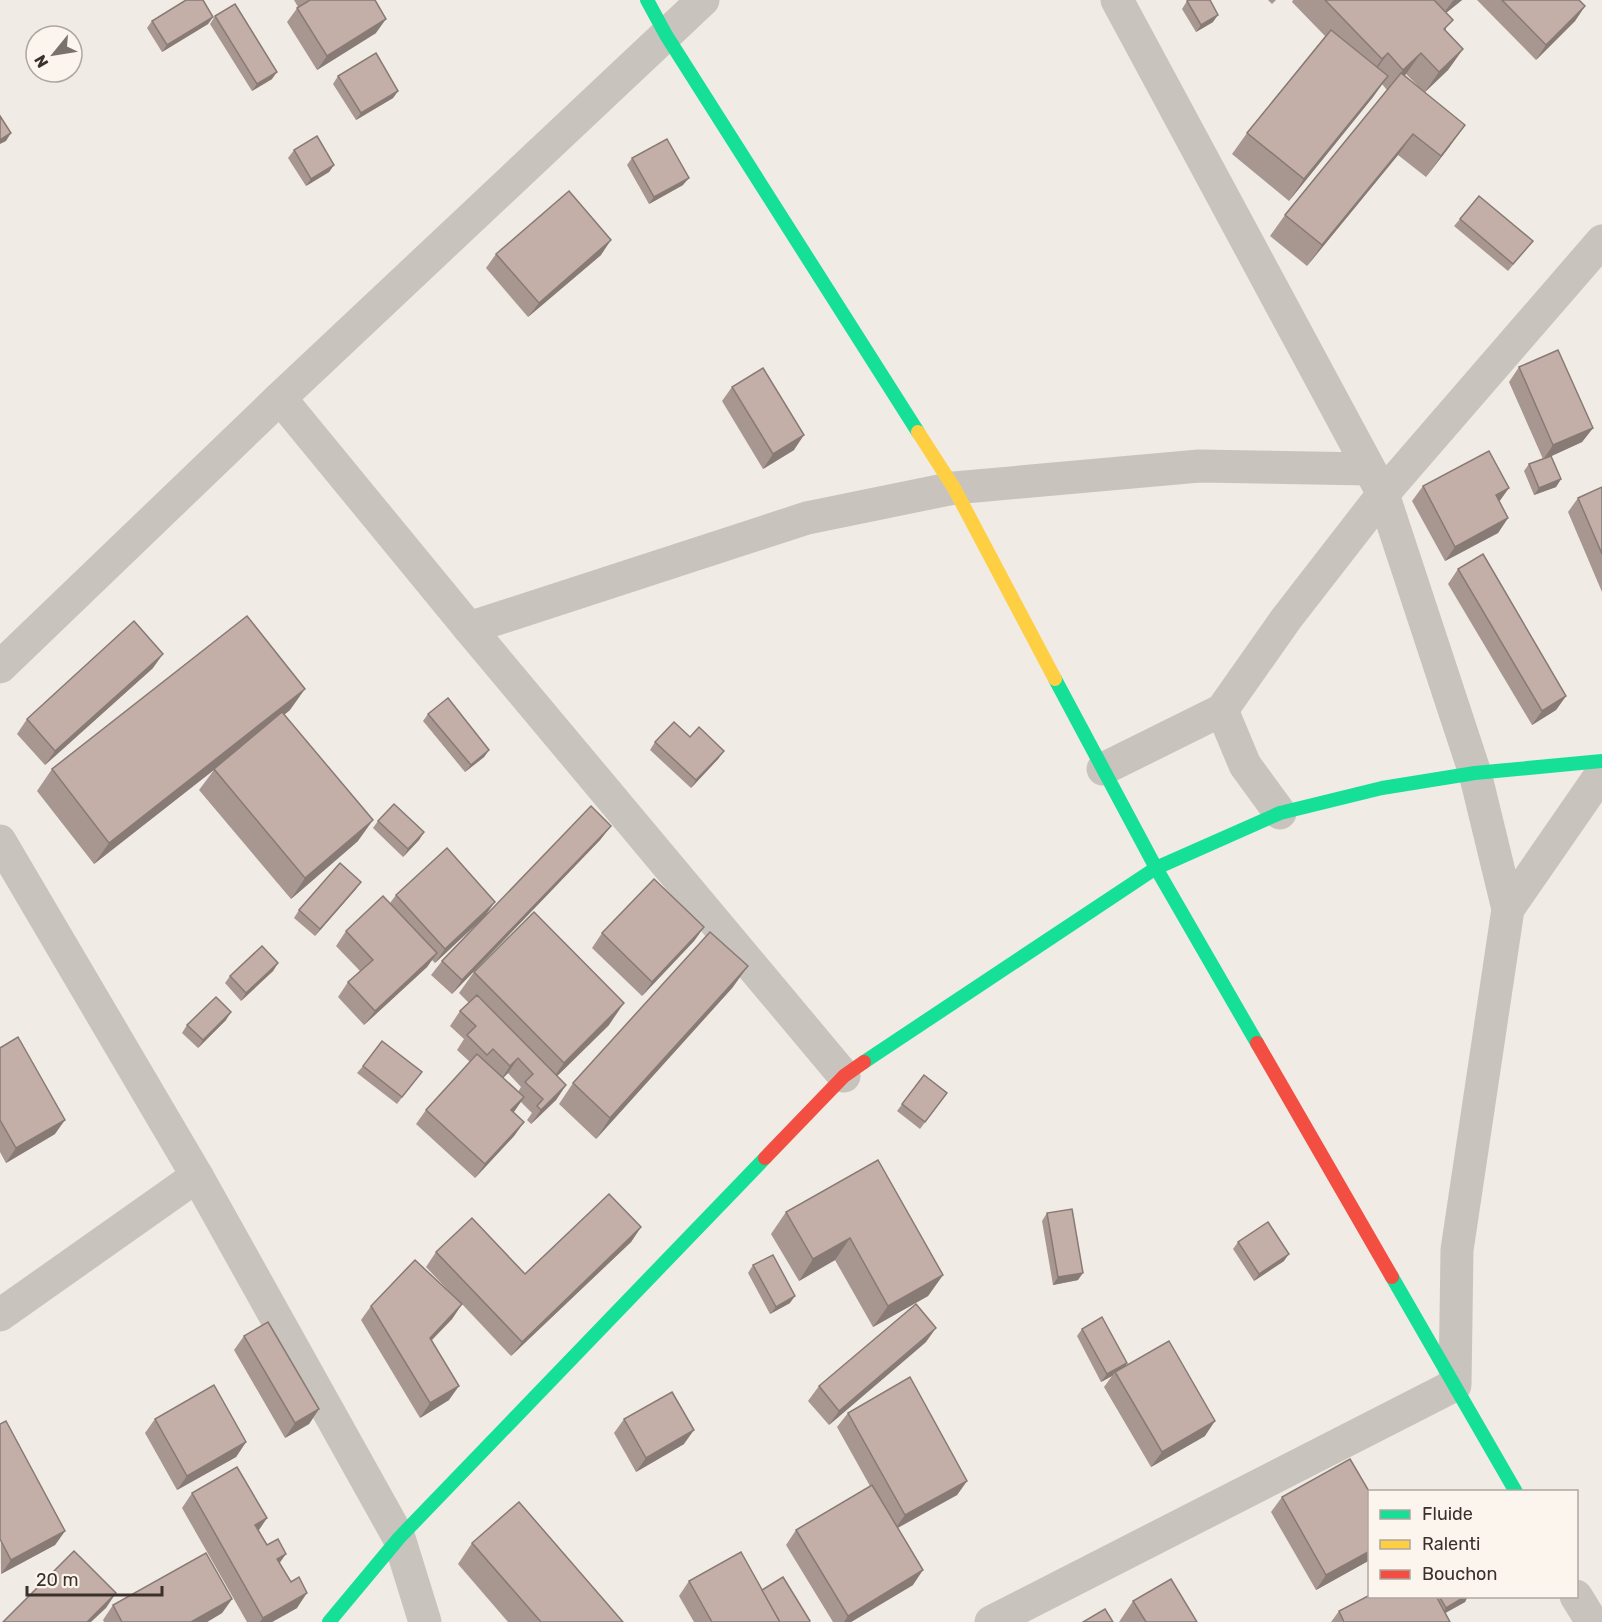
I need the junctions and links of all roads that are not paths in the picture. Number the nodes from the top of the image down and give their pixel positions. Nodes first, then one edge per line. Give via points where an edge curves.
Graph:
1 (646, 0) edge
2 (703, 0) edge
3 (1117, 0) edge
4 (666, 35) junction
5 (1602, 241) edge
6 (280, 398) junction
7 (1376, 481) junction
8 (954, 488) junction
9 (469, 628) junction
10 (0, 667) edge
11 (1222, 710) junction
12 (1602, 761) edge
13 (1103, 770) junction
14 (1475, 773) junction
15 (1602, 773) edge
16 (1280, 813) junction
17 (0, 841) edge
18 (1156, 868) junction
19 (1508, 909) junction
20 (844, 1076) junction
21 (197, 1176) junction
22 (0, 1315) edge
23 (1455, 1384) junction
24 (1515, 1490) edge
25 (399, 1538) junction
26 (1577, 1598) edge
27 (329, 1622) edge
28 (425, 1622) edge
29 (991, 1622) edge
30 (1592, 1622) edge

1 - 4 street
2 - 4 street
3 - 7 street
4 - 6 street
4 - 8 street
5 - 7 street
6 - 9 street
6 - 10 street
7 - 8 street via 1199,466
7 - 11 street
7 - 14 street
8 - 9 street via 807,518
8 - 13 street
9 - 20 street
11 - 13 street
11 - 16 street via 1245,765
12 - 14 street
13 - 18 street
14 - 16 street via 1382,788
14 - 19 street
15 - 19 street
16 - 18 street
17 - 21 street
18 - 20 street
18 - 23 street
19 - 23 street via 1457,1250
20 - 25 street
21 - 22 street
21 - 25 street
23 - 24 street
23 - 29 street
25 - 27 street
25 - 28 street
26 - 30 street

